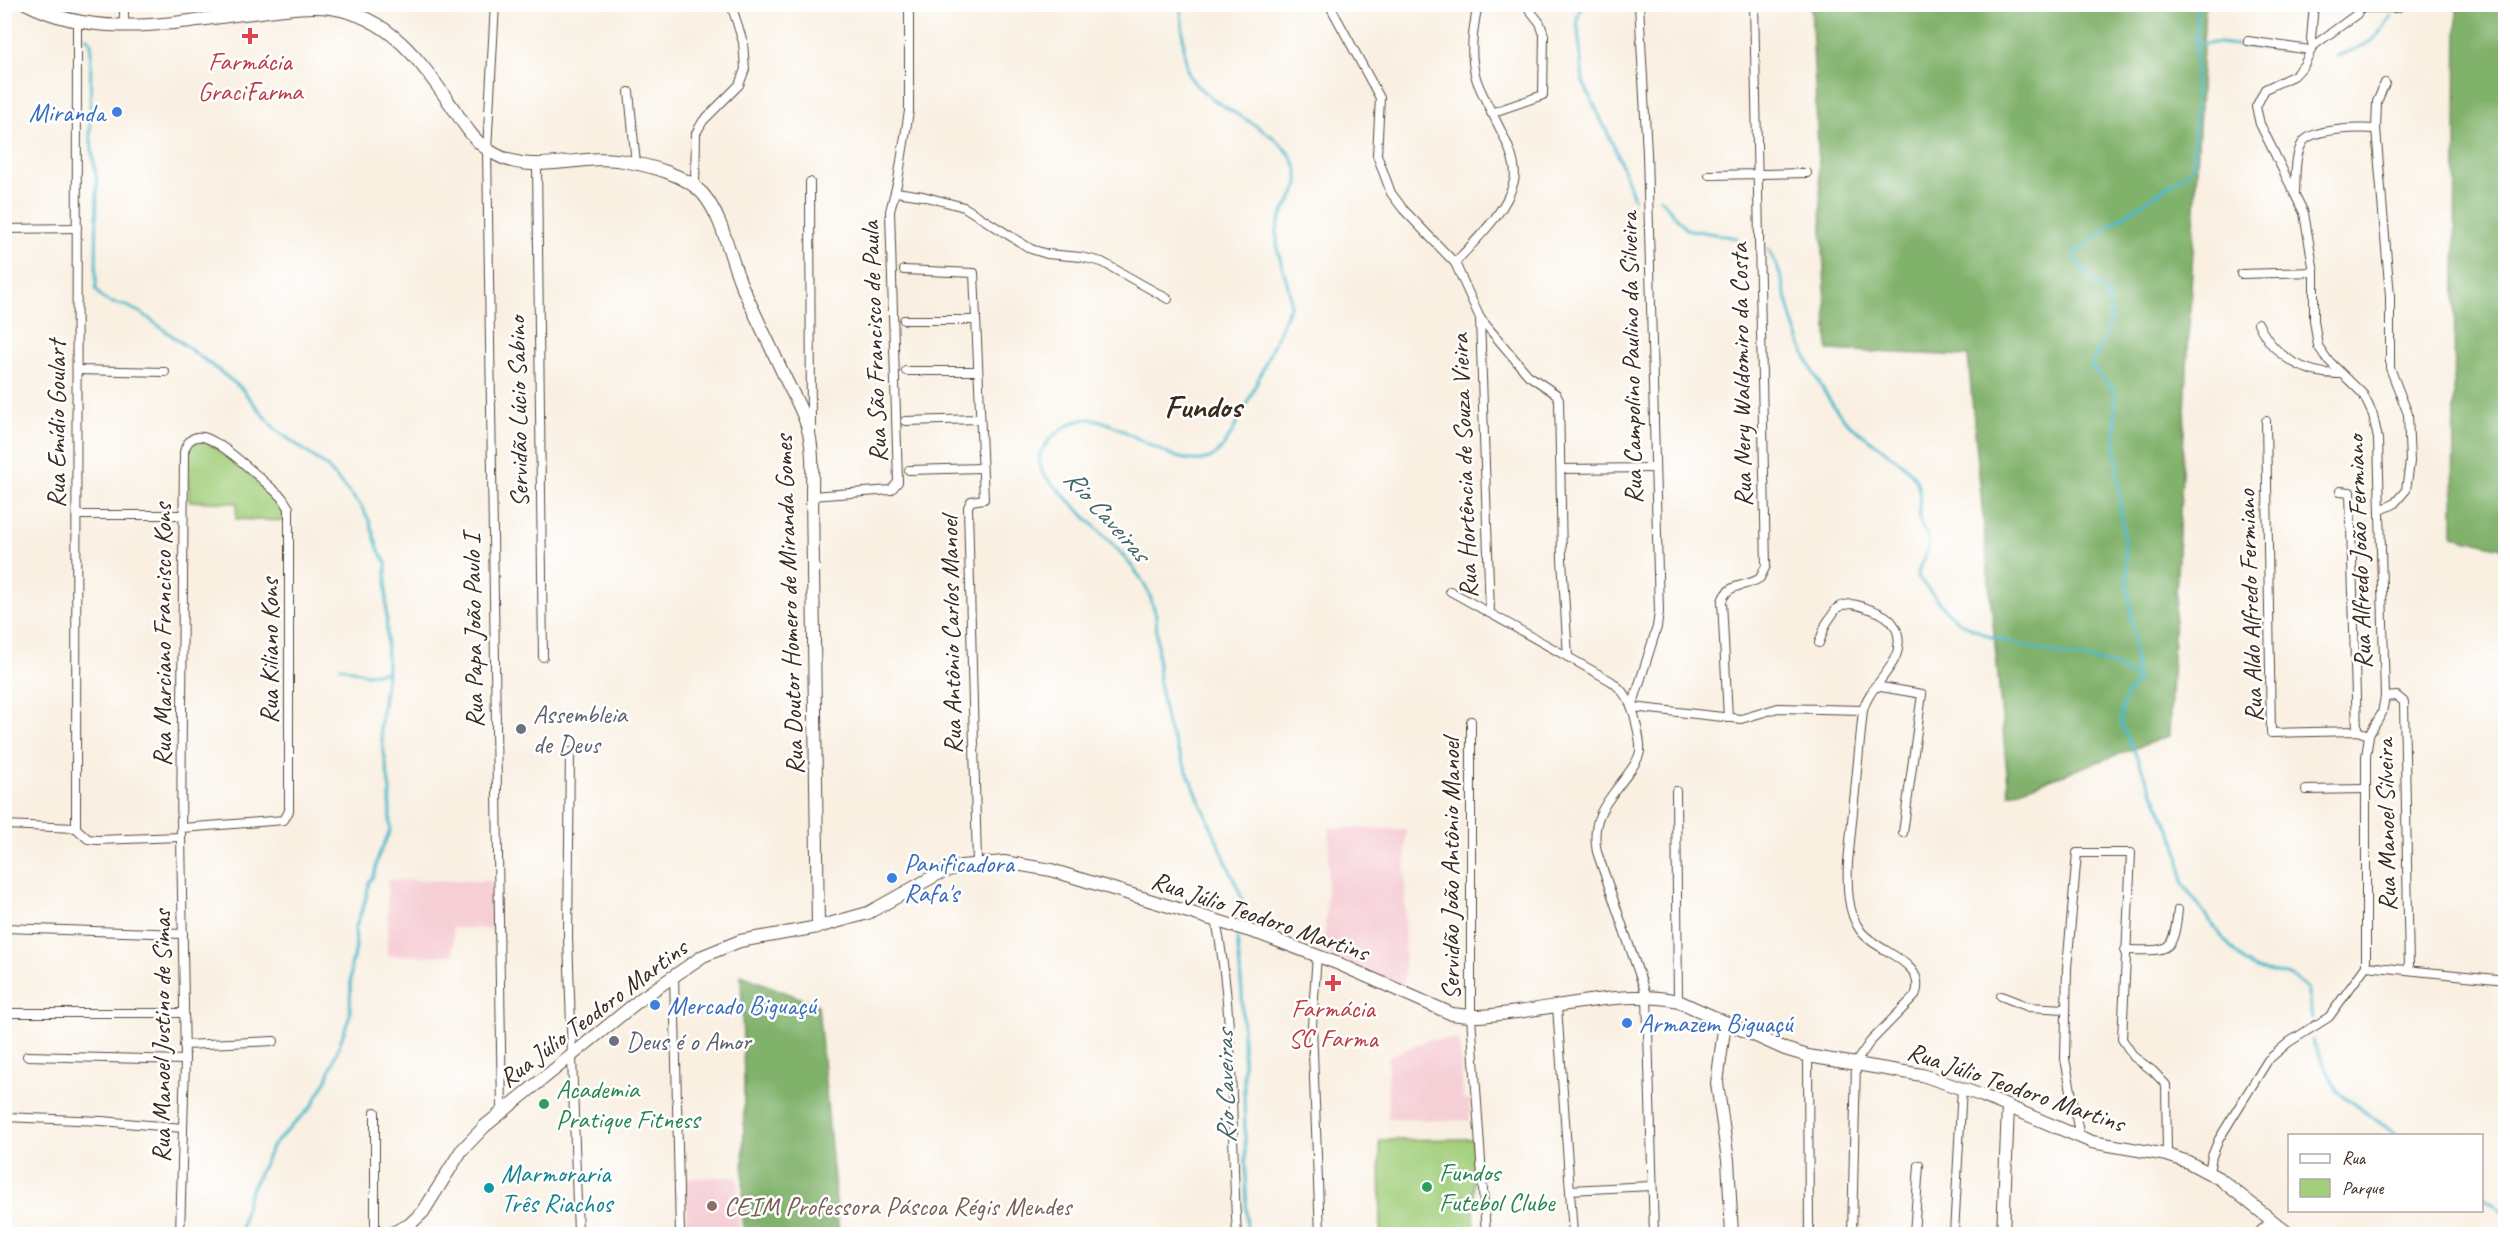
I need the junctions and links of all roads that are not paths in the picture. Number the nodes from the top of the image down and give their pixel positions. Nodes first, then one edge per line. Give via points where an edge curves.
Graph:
1 (124, 4) edge
2 (495, 4) edge
3 (731, 4) edge
4 (909, 4) edge
5 (1329, 4) edge
6 (1478, 4) edge
7 (1526, 4) edge
8 (1639, 4) edge
9 (1755, 4) edge
10 (2314, 4) edge
11 (2406, 4) edge
12 (32, 6) edge
13 (2361, 6) edge
14 (77, 21) junction
15 (124, 27) junction
16 (2248, 41) dead end
17 (2312, 48) junction
18 (2385, 83) dead end
19 (629, 92) dead end
20 (1491, 113) junction
21 (2376, 129) junction
22 (487, 150) junction
23 (636, 164) junction
24 (537, 165) junction
25 (1807, 173) dead end
26 (1758, 174) junction
27 (1709, 175) dead end
28 (810, 182) dead end
29 (695, 187) junction
30 (896, 192) junction
31 (2295, 196) junction
32 (77, 228) junction
33 (4, 229) edge
34 (1455, 262) junction
35 (904, 270) dead end
36 (2314, 272) junction
37 (2241, 274) dead end
38 (1168, 299) dead end
39 (1480, 318) junction
40 (904, 320) dead end
41 (976, 320) junction
42 (2258, 323) dead end
43 (77, 370) junction
44 (906, 371) dead end
45 (978, 371) junction
46 (165, 372) dead end
47 (2341, 374) junction
48 (980, 419) junction
49 (905, 421) dead end
50 (2266, 421) dead end
51 (188, 442) joint
52 (810, 445) junction
53 (982, 468) junction
54 (1561, 468) junction
55 (1655, 468) junction
56 (909, 470) dead end
57 (2340, 491) dead end
58 (812, 496) junction
59 (2381, 510) junction
60 (77, 515) junction
61 (183, 515) junction
62 (1450, 591) dead end
63 (1490, 613) junction
64 (1819, 644) dead end
65 (543, 657) dead end
66 (1568, 657) junction
67 (1875, 686) junction
68 (2385, 697) junction
69 (1632, 707) junction
70 (1863, 710) junction
71 (1728, 718) junction
72 (1471, 721) dead end
73 (2357, 731) junction
74 (2369, 735) junction
75 (570, 752) dead end
76 (2365, 789) junction
77 (2306, 790) dead end
78 (1676, 791) dead end
79 (4, 825) edge
80 (76, 828) junction
81 (182, 833) junction
82 (1903, 833) dead end
83 (977, 863) junction
84 (2178, 910) dead end
85 (1216, 921) junction
86 (818, 927) junction
87 (4, 928) edge
88 (183, 934) junction
89 (2126, 950) junction
90 (1317, 955) junction
91 (2366, 966) junction
92 (2409, 969) junction
93 (674, 974) junction
94 (2505, 980) edge
95 (2001, 996) dead end
96 (1647, 997) junction
97 (1678, 1001) junction
98 (1557, 1007) junction
99 (2066, 1009) junction
100 (4, 1013) edge
101 (184, 1013) junction
102 (1471, 1016) junction
103 (1725, 1022) junction
104 (274, 1041) dead end
105 (184, 1045) junction
106 (572, 1054) junction
107 (27, 1056) dead end
108 (1808, 1056) junction
109 (185, 1060) junction
110 (1856, 1062) junction
111 (1962, 1088) junction
112 (2008, 1107) junction
113 (502, 1111) junction
114 (375, 1112) dead end
115 (4, 1117) edge
116 (183, 1128) junction
117 (2080, 1138) junction
118 (2167, 1155) junction
119 (1919, 1164) dead end
120 (2209, 1172) junction
121 (1652, 1186) junction
122 (1570, 1190) junction
123 (2272, 1220) junction
124 (180, 1234) edge
125 (375, 1234) edge
126 (390, 1234) edge
127 (578, 1234) edge
128 (680, 1234) edge
129 (1238, 1234) edge
130 (1320, 1234) edge
131 (1486, 1234) edge
132 (1573, 1234) edge
133 (1654, 1234) edge
134 (1732, 1234) edge
135 (1809, 1234) edge
136 (1852, 1234) edge
137 (1914, 1234) edge
138 (1954, 1234) edge
139 (2003, 1234) edge
140 (2257, 1234) edge
141 (2289, 1234) edge

1 - 15 street
2 - 22 street, Rua Papa João Paulo I
3 - 29 street via 743,42 745,69 739,85 696,133
4 - 30 street, Rua São Francisco de Paula via 909,111
5 - 34 street via 1380,98 1377,155 1391,194
6 - 20 street via 1473,62 1478,86
7 - 20 street via 1540,22 1544,35 1543,95
8 - 55 street, Rua Campolino Paulino da Silveira
9 - 26 street, Rua Nery Waldomiro da Costa
10 - 17 street
11 - 13 street via 2397,8
12 - 14 main road, Rua Doutor Homero de Miranda Gomes
13 - 17 street via 2357,14
14 - 15 main road, Rua Doutor Homero de Miranda Gomes
14 - 32 street, Rua Emídio Goulart
15 - 22 main road, Rua Doutor Homero de Miranda Gomes via 300,8 329,8 363,17 388,30 416,56
16 - 17 street
17 - 31 street, Rua Alfredo João Fermiano via 2295,75 2262,93 2256,107 2260,124
18 - 21 street via 2378,102
19 - 23 street
20 - 34 street via 1512,157 1515,180 1492,221
21 - 31 street via 2352,128 2309,135 2297,157
21 - 59 street via 2390,296 2390,368 2408,414 2410,462 2406,490 2394,504
22 - 24 main road, Rua Doutor Homero de Miranda Gomes via 503,158
22 - 113 street, Rua Papa João Paulo I
23 - 24 main road, Rua Doutor Homero de Miranda Gomes via 607,159
23 - 29 main road, Rua Doutor Homero de Miranda Gomes via 673,175
24 - 65 street, Servidão Lúcio Sabino
25 - 26 street
26 - 27 street
26 - 71 street, Rua Nery Waldomiro da Costa via 1766,566 1760,578 1732,588 1722,601
28 - 52 street
29 - 52 main road, Rua Doutor Homero de Miranda Gomes via 712,208 743,287 804,417
30 - 38 street via 964,207 1032,249 1102,262
30 - 58 street, Rua São Francisco de Paula via 890,211 898,482 891,490
31 - 36 street, Rua Alfredo João Fermiano via 2304,213
32 - 33 street
32 - 43 street, Rua Emídio Goulart
34 - 39 street
35 - 41 street, Rua Antônio Carlos Manoel via 974,273
36 - 37 street
36 - 47 street, Rua Alfredo João Fermiano via 2316,338
39 - 54 street via 1528,375 1560,400
39 - 63 street, Rua Hortência de Souza Vieira
40 - 41 street
41 - 45 street, Rua Antônio Carlos Manoel
42 - 47 street via 2271,345 2293,362 2317,373
43 - 46 street
43 - 60 street, Rua Emídio Goulart
44 - 45 street
45 - 48 street, Rua Antônio Carlos Manoel
47 - 59 street, Rua Alfredo João Fermiano via 2363,394 2373,415 2379,448
48 - 49 street
48 - 53 street, Rua Antônio Carlos Manoel
50 - 73 street, Rua Aldo Alfredo Fermiano via 2271,733
51 - 61 street, Rua Marciano Francisco Kons via 184,452
51 - 81 street, Rua Kiliano Kons via 202,437 218,444 282,497 289,508 289,811 284,820
52 - 58 main road, Rua Doutor Homero de Miranda Gomes
53 - 56 street
53 - 83 street, Rua Antônio Carlos Manoel via 984,499 971,501 968,507
54 - 55 street
54 - 66 street
55 - 69 street, Rua Campolino Paulino da Silveira via 1659,620
57 - 73 street via 2350,492
58 - 86 main road, Rua Doutor Homero de Miranda Gomes
59 - 68 street, Rua Alfredo João Fermiano
60 - 61 street
60 - 80 street, Rua Emídio Goulart
61 - 81 street, Rua Marciano Francisco Kons
62 - 63 street
63 - 66 street
64 - 67 street via 1826,624 1843,604 1875,610 1889,619 1897,634 1898,650
66 - 69 street via 1618,686
67 - 70 street
67 - 82 street via 1922,694
68 - 74 street, Rua Alfredo João Fermiano via 2382,713
68 - 92 street, Rua Manoel Silveira via 2397,696 2404,702
69 - 71 street
69 - 96 street via 1640,752 1603,808 1594,837
70 - 71 street via 1778,708 1741,719
70 - 110 street via 1848,862 1852,912 1866,937 1907,964 1917,982 1915,996
72 - 102 street, Servidão João Antônio Manoel
73 - 74 street, Rua Aldo Alfredo Fermiano
74 - 76 street, Rua Alfredo João Fermiano
75 - 106 street via 568,936
76 - 77 street
76 - 91 street, Rua Alfredo João Fermiano
78 - 97 street
79 - 80 street
80 - 81 street via 88,839 97,840
81 - 88 street, Rua Manoel Justino de Simas
83 - 85 main road, Rua Júlio Teodoro Martins via 1035,866
83 - 86 main road, Rua Júlio Teodoro Martins via 938,874 868,913
84 - 89 street via 2175,938 2163,950
85 - 90 main road, Rua Júlio Teodoro Martins
85 - 129 street via 1226,994
86 - 93 main road, Rua Júlio Teodoro Martins via 728,944
87 - 88 street
88 - 101 street, Rua Manoel Justino de Simas
89 - 99 street via 2131,853 2077,853
89 - 118 street via 2122,1038 2134,1058 2166,1084
90 - 102 main road, Rua Júlio Teodoro Martins via 1436,1008
90 - 130 street via 1312,1026
91 - 92 street
91 - 120 street via 2329,1017 2268,1060 2219,1139
92 - 94 street
93 - 106 main road, Rua Júlio Teodoro Martins
93 - 128 street
95 - 99 street via 2029,1007
96 - 97 main road, Rua Júlio Teodoro Martins
96 - 98 main road, Rua Júlio Teodoro Martins
96 - 121 street
97 - 103 main road, Rua Júlio Teodoro Martins
98 - 102 main road, Rua Júlio Teodoro Martins
98 - 122 street
99 - 117 street via 2066,1071
100 - 101 street
101 - 105 street, Rua Manoel Justino de Simas
102 - 131 street, Servidão João Antônio Manoel
103 - 108 main road, Rua Júlio Teodoro Martins via 1755,1038
103 - 134 main road via 1717,1083 1728,1160
104 - 105 street
105 - 109 street, Rua Manoel Justino de Simas
106 - 113 main road, Rua Júlio Teodoro Martins
106 - 127 street
107 - 109 street
108 - 110 main road, Rua Júlio Teodoro Martins
108 - 135 street
109 - 116 street, Rua Manoel Justino de Simas
110 - 111 main road, Rua Júlio Teodoro Martins via 1922,1075
110 - 136 street
111 - 112 main road, Rua Júlio Teodoro Martins
111 - 138 street
112 - 117 main road, Rua Júlio Teodoro Martins
112 - 139 main road
113 - 126 main road, Rua Júlio Teodoro Martins via 461,1151 423,1212 409,1225
114 - 125 street
115 - 116 street
116 - 124 street, Rua Manoel Justino de Simas
117 - 118 main road, Rua Júlio Teodoro Martins
118 - 120 main road, Rua Júlio Teodoro Martins
119 - 137 street
120 - 123 main road, Rua Júlio Teodoro Martins
121 - 122 street
121 - 133 street
122 - 132 street
123 - 140 street
123 - 141 main road, Rua Júlio Teodoro Martins

